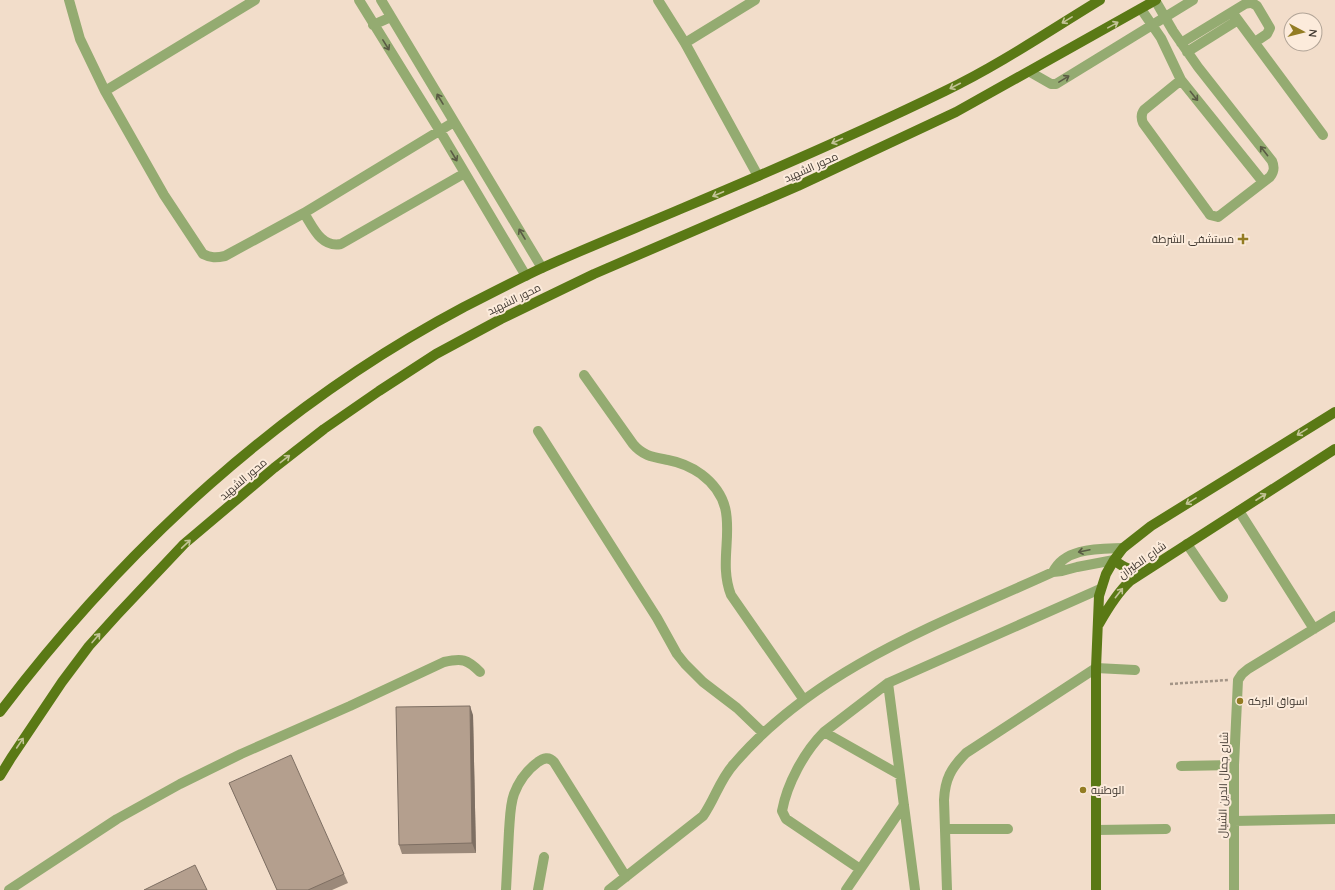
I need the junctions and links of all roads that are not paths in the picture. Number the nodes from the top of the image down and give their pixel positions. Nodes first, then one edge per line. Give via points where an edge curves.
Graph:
1 (70, 0) edge
2 (255, 0) edge
3 (359, 0) edge
4 (381, 0) edge
5 (658, 0) edge
6 (754, 0) edge
7 (1100, 0) edge
8 (1156, 0) edge
9 (1193, 0) edge
10 (1141, 9) junction
11 (1235, 16) junction
12 (391, 17) junction
13 (1165, 17) junction
14 (374, 25) junction
15 (1152, 25) junction
16 (1255, 42) junction
17 (685, 43) junction
18 (1181, 43) junction
19 (1187, 52) junction
20 (1030, 72) junction
21 (1181, 80) junction
22 (105, 91) junction
23 (454, 122) junction
24 (440, 131) junction
25 (1323, 135) dead end
26 (465, 173) junction
27 (758, 176) junction
28 (1263, 182) junction
29 (304, 213) junction
30 (542, 268) junction
31 (526, 276) junction
32 (584, 375) dead end
33 (1335, 412) edge
34 (538, 431) dead end
35 (1335, 449) edge
36 (1239, 511) junction
37 (1187, 544) junction
38 (1123, 548) junction
39 (1114, 560) junction
40 (1145, 571) junction
41 (1052, 572) junction
42 (1100, 589) junction
43 (1223, 597) dead end
44 (1335, 616) edge
45 (1098, 626) junction
46 (1314, 629) junction
47 (1096, 668) junction
48 (1135, 670) dead end
49 (480, 672) dead end
50 (888, 682) junction
51 (804, 700) junction
52 (0, 712) edge
53 (824, 732) junction
54 (763, 733) junction
55 (1234, 765) junction
56 (1181, 766) dead end
57 (900, 775) junction
58 (0, 776) edge
59 (904, 805) junction
60 (1335, 819) edge
61 (1234, 822) junction
62 (945, 829) junction
63 (1008, 829) dead end
64 (1166, 829) dead end
65 (1096, 830) junction
66 (544, 857) dead end
67 (860, 869) junction
68 (626, 877) junction
69 (9, 890) edge
70 (506, 890) edge
71 (538, 890) edge
72 (609, 890) edge
73 (846, 890) edge
74 (915, 890) edge
75 (947, 890) edge
76 (1096, 890) edge
77 (1234, 890) edge

1 - 22 street via 80,39
2 - 22 street
3 - 14 street
4 - 12 street
5 - 17 street
6 - 17 street
7 -> 27 main road, محور الشهيد via 979,74
8 - 10 main road, محور الشهيد
8 - 13 street
9 - 13 street
10 - 15 street
20 -> 10 main road, محور الشهيد
11 - 16 street
11 - 16 street via 1245,4 1253,3 1257,6 1270,28 1267,34
11 - 18 street
11 - 19 street
12 - 14 street
23 -> 12 street
13 - 15 street
13 - 18 street
14 -> 24 street
20 -> 15 street via 1051,84 1056,84
15 - 21 street
16 - 25 street
17 - 27 street
18 - 19 street
28 -> 19 street via 1272,174 1272,161
58 -> 20 main road, محور الشهيد via 89,646 184,544 336,420 436,354 501,319 594,274 913,133
21 -> 28 street
21 - 28 street via 1144,110 1141,114 1142,119 1208,212 1214,217 1221,215
22 - 29 street via 164,194 203,254 218,258 225,256
23 - 24 street
30 -> 23 street
24 -> 26 street
24 - 29 street
26 - 29 street via 340,244 326,243 319,237
26 - 31 street
27 -> 30 main road, محور الشهيد
30 - 31 main road, محور الشهيد
31 - 52 main road, محور الشهيد via 462,308 395,347 329,390 234,462 104,586 46,653
32 - 51 street via 638,450 649,456 678,462 688,467 707,479 718,492 726,509 725,570 731,595
33 -> 38 main road, شارع الطيران via 1151,526
34 - 54 street via 658,618 677,654 703,682 738,708
36 -> 35 main road, شارع الطيران
36 - 37 main road, شارع الطيران
36 - 46 street
37 - 40 main road, شارع الطيران
37 - 43 street
38 - 39 main road, شارع الطيران
38 -> 41 street via 1078,552 1059,563
39 - 40 main road via 1127,569
39 - 41 street
39 - 42 main road, شارع الطيران
45 -> 40 main road, شارع الطيران via 1122,589
41 - 51 street via 905,639 852,667
42 - 45 main road, شارع الطيران
42 - 50 street
44 - 46 street
45 - 47 main road
46 - 55 street, شارع جمال الدين الشيال via 1248,669 1238,680
47 - 48 street
47 - 62 street via 956,762 945,786
47 - 65 main road
49 - 69 street via 470,662 457,659 444,662 241,754 117,819
50 - 53 street
50 - 57 street
51 - 54 street
53 - 57 street
53 - 67 street via 808,750 784,801 782,811 786,819
54 - 68 street via 733,764 703,816
55 - 56 street
55 - 61 street, شارع جمال الدين الشيال
57 - 59 street
59 - 67 street
59 - 74 street
60 - 61 street
61 - 77 street, شارع جمال الدين الشيال
62 - 63 street
62 - 75 street
64 - 65 street
65 - 76 main road
66 - 71 street
67 - 73 street
68 - 70 street via 554,762 545,758 528,770 513,796
68 - 72 street

